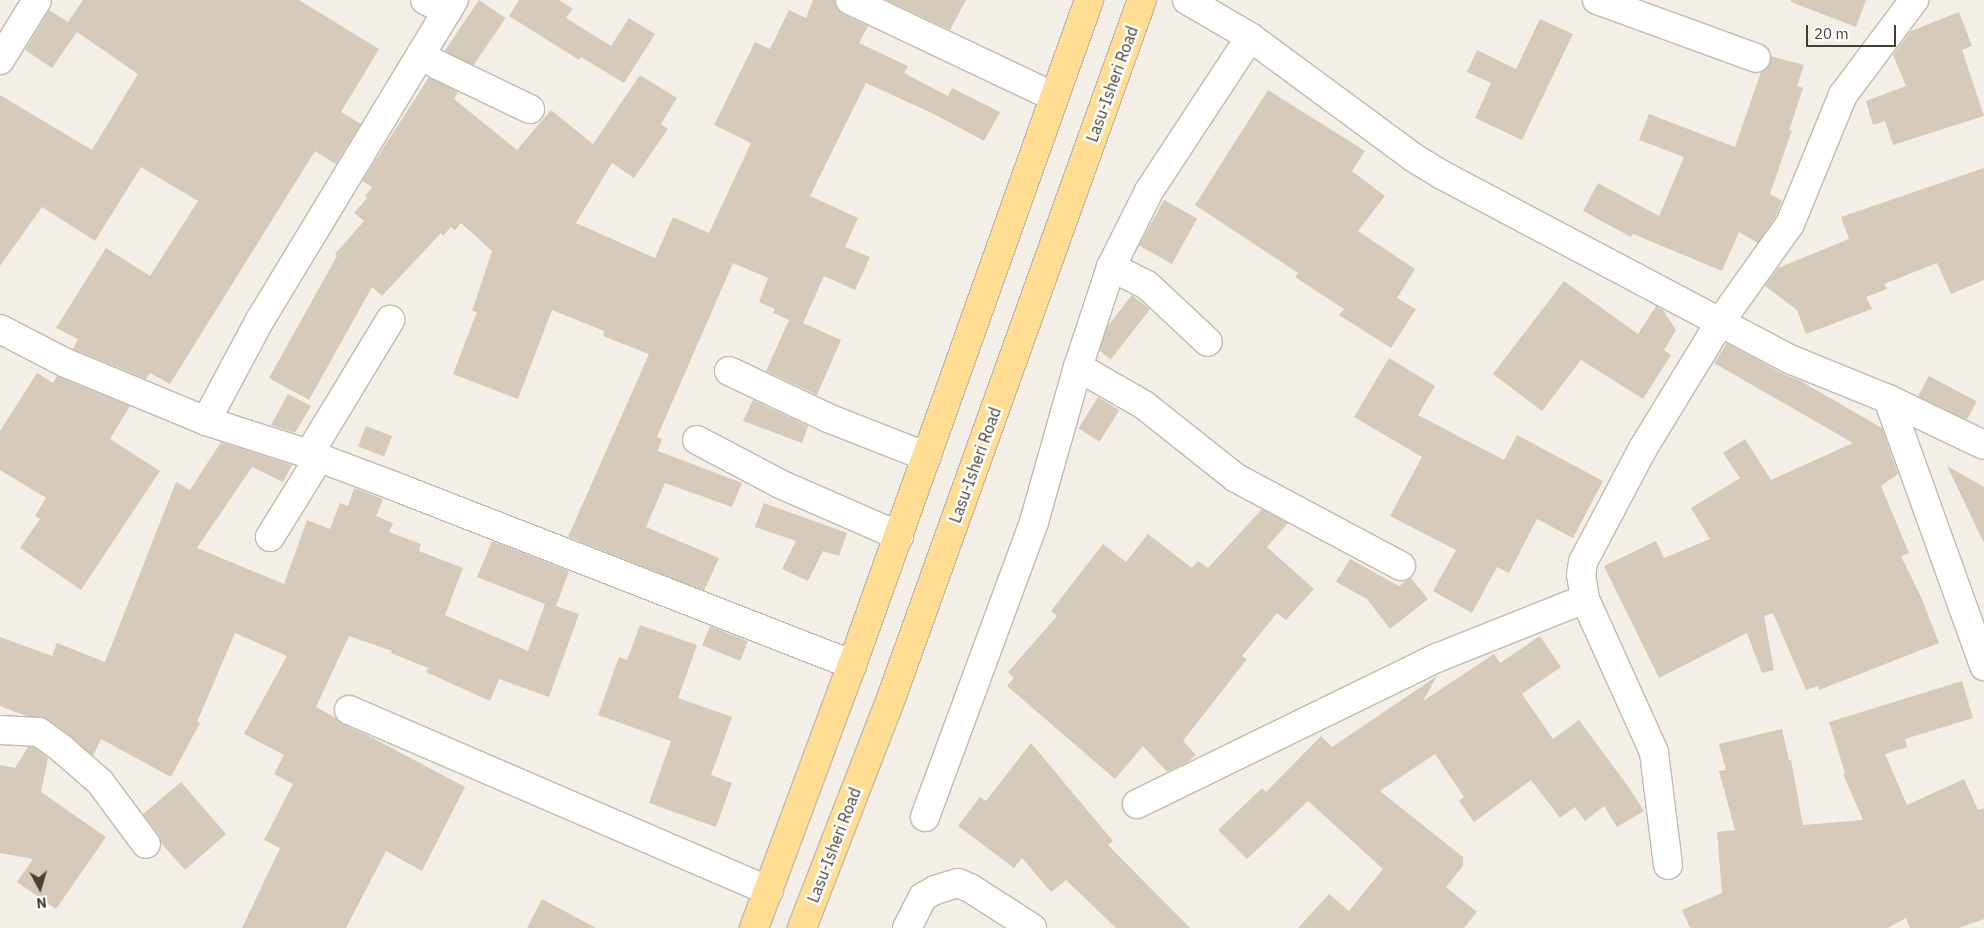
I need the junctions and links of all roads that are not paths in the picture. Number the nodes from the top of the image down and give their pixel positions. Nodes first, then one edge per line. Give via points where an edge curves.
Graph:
1 (37, 0) edge
2 (850, 0) edge
3 (1088, 0) edge
4 (1142, 0) edge
5 (1188, 0) edge
6 (1597, 0) edge
7 (1914, 0) edge
8 (442, 4) edge
9 (1250, 36) junction
10 (421, 54) junction
11 (1756, 58) dead end
12 (0, 60) edge
13 (1054, 97) junction
14 (530, 109) dead end
15 (1111, 267) junction
16 (390, 320) dead end
17 (1720, 322) junction
18 (0, 329) edge
19 (1208, 342) dead end
20 (1078, 367) junction
21 (729, 370) dead end
22 (1888, 399) junction
23 (206, 421) junction
24 (697, 440) dead end
25 (1984, 445) edge
26 (314, 456) junction
27 (927, 457) junction
28 (899, 536) junction
29 (270, 537) dead end
30 (1401, 566) dead end
31 (1585, 599) junction
32 (852, 665) junction
33 (1984, 666) edge
34 (349, 710) dead end
35 (0, 730) edge
36 (1137, 804) dead end
37 (925, 817) dead end
38 (146, 844) dead end
39 (1668, 865) dead end
40 (769, 891) junction
41 (754, 928) edge
42 (802, 928) edge
43 (908, 928) edge
44 (1032, 928) edge

1 - 12 street
2 - 13 street
3 - 13 main road
4 - 42 main road, Lasu-Isheri Road via 892,693
5 - 9 street
6 - 11 street
7 - 17 street via 1843,95 1790,224
8 - 10 street
9 - 15 street via 1149,191
9 - 17 street via 1414,158
10 - 14 street
10 - 23 street via 260,320
13 - 27 main road
15 - 19 street via 1147,285
15 - 20 street
16 - 26 street
17 - 22 street via 1792,360
17 - 31 street via 1642,450 1587,552 1580,575
18 - 23 street via 66,363
20 - 30 street via 1144,404 1236,478
20 - 37 street via 1034,522
21 - 27 street via 828,418
22 - 25 street
22 - 33 street
23 - 26 street
24 - 28 street via 780,484
26 - 29 street
26 - 32 street
27 - 28 main road
28 - 32 main road
31 - 36 street via 1440,657
31 - 39 street via 1654,752
32 - 40 main road
34 - 40 street
35 - 38 street via 39,732 62,749 100,782
40 - 41 main road
43 - 44 street via 923,897 958,883

